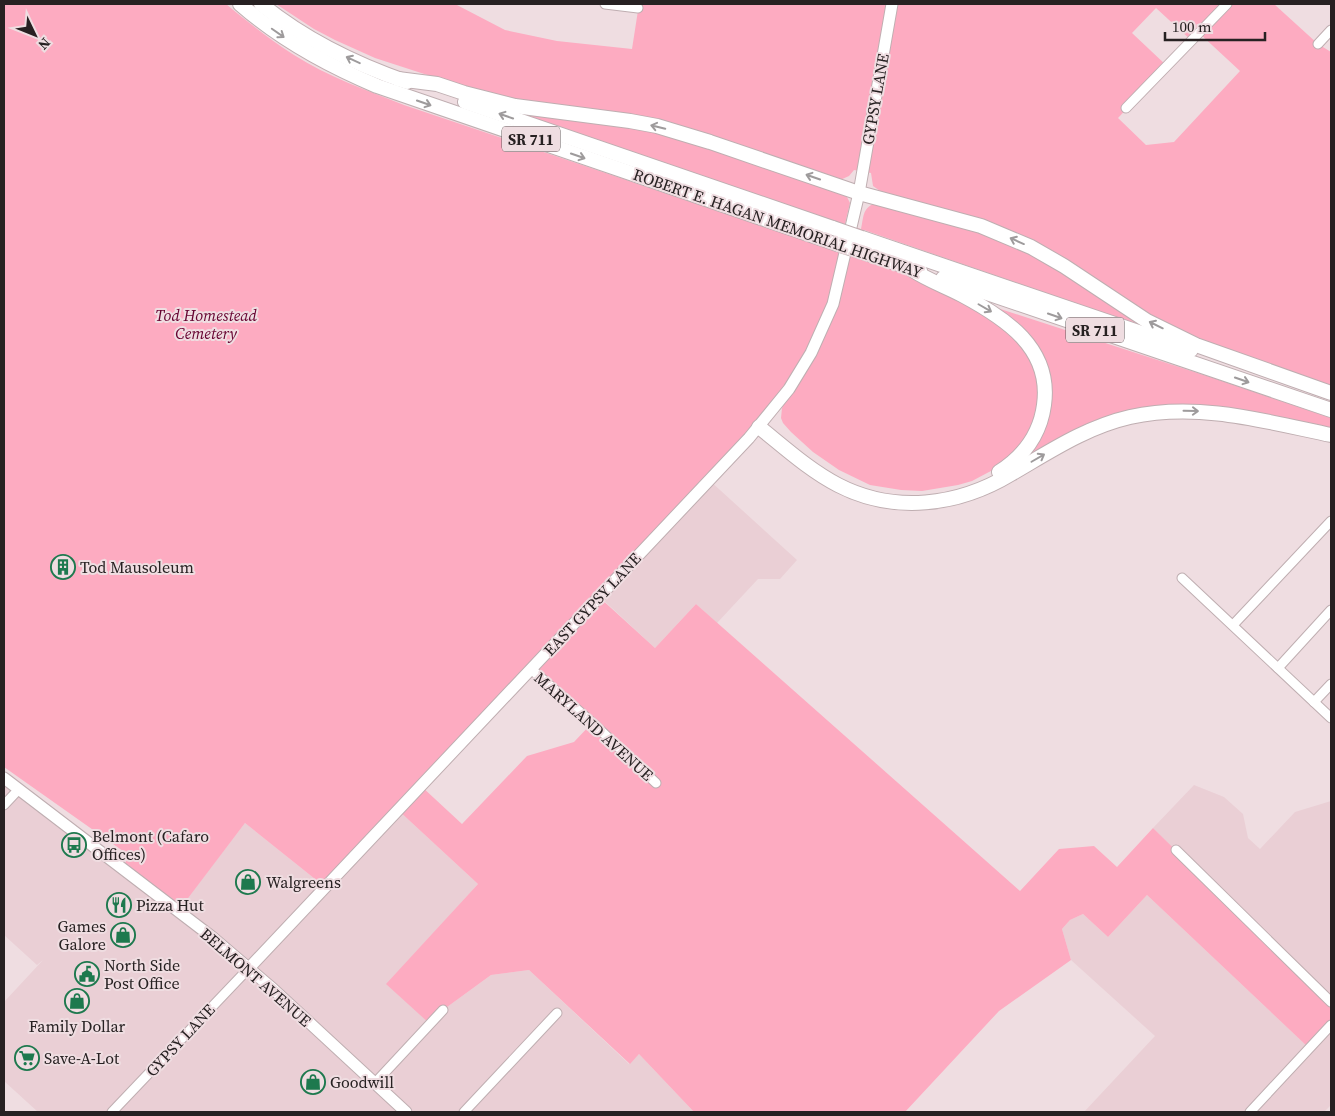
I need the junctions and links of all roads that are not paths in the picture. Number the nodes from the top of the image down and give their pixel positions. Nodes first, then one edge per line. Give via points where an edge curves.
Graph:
1 (240, 4) edge
2 (261, 4) edge
3 (605, 4) edge
4 (892, 4) edge
5 (1227, 4) edge
6 (638, 8) dead end
7 (1331, 30) edge
8 (1318, 44) dead end
9 (398, 79) junction
10 (1126, 108) dead end
11 (859, 193) junction
12 (861, 244) junction
13 (911, 268) junction
14 (1331, 393) edge
15 (1331, 398) edge
16 (1331, 410) edge
17 (762, 423) junction
18 (1331, 435) edge
19 (1331, 521) edge
20 (1182, 578) dead end
21 (1331, 610) edge
22 (1233, 626) junction
23 (1278, 668) junction
24 (531, 669) junction
25 (1331, 684) edge
26 (1314, 702) junction
27 (1331, 718) edge
28 (4, 778) edge
29 (656, 783) dead end
30 (19, 789) junction
31 (4, 805) edge
32 (1176, 850) dead end
33 (249, 968) junction
34 (1331, 1002) edge
35 (443, 1010) dead end
36 (558, 1013) dead end
37 (1331, 1025) edge
38 (375, 1083) junction
39 (112, 1112) edge
40 (406, 1112) edge
41 (464, 1112) edge
42 (1250, 1112) edge

1 -> 12 highway, ROBERT E. HAGAN MEMORIAL HIGHWAY / SR 711, bridge via 298,48 377,86 837,244
9 -> 2 highway, ROBERT E. HAGAN MEMORIAL HIGHWAY / SR 711 via 328,49
3 - 6 street
4 - 11 main road, GYPSY LANE
5 - 10 street
7 - 8 street
11 -> 9 highway via 657,126 515,106 437,84
12 -> 9 highway, ROBERT E. HAGAN MEMORIAL HIGHWAY / SR 711, bridge via 834,228
14 -> 11 highway via 1196,345 1147,321 1031,247 972,224
11 - 17 main road, EAST GYPSY LANE via 833,304 810,354 789,389
12 - 13 highway, ROBERT E. HAGAN MEMORIAL HIGHWAY / SR 711
12 - 15 highway, ROBERT E. HAGAN MEMORIAL HIGHWAY / SR 711
13 -> 16 highway, ROBERT E. HAGAN MEMORIAL HIGHWAY / SR 711
13 -> 17 highway via 996,315 1013,328 1038,358 1045,388 1043,415 1032,442 1021,455 994,475 958,490 916,496 895,495 876,492 839,478
17 -> 18 highway via 820,474 838,485 861,496 888,502 918,503 946,501 984,489 1082,434 1159,412 1220,413
17 - 24 main road, EAST GYPSY LANE
19 - 22 street
20 - 22 street
21 - 23 street
22 - 23 street
23 - 26 street
24 - 29 street, MARYLAND AVENUE
24 - 33 main road, EAST GYPSY LANE
25 - 26 street
26 - 27 street
28 - 30 main road, BELMONT AVENUE
30 - 31 street
30 - 33 main road, BELMONT AVENUE
32 - 34 street
33 - 38 main road, BELMONT AVENUE
33 - 39 street, GYPSY LANE
35 - 38 street
36 - 41 street
37 - 42 street
38 - 40 main road, BELMONT AVENUE

